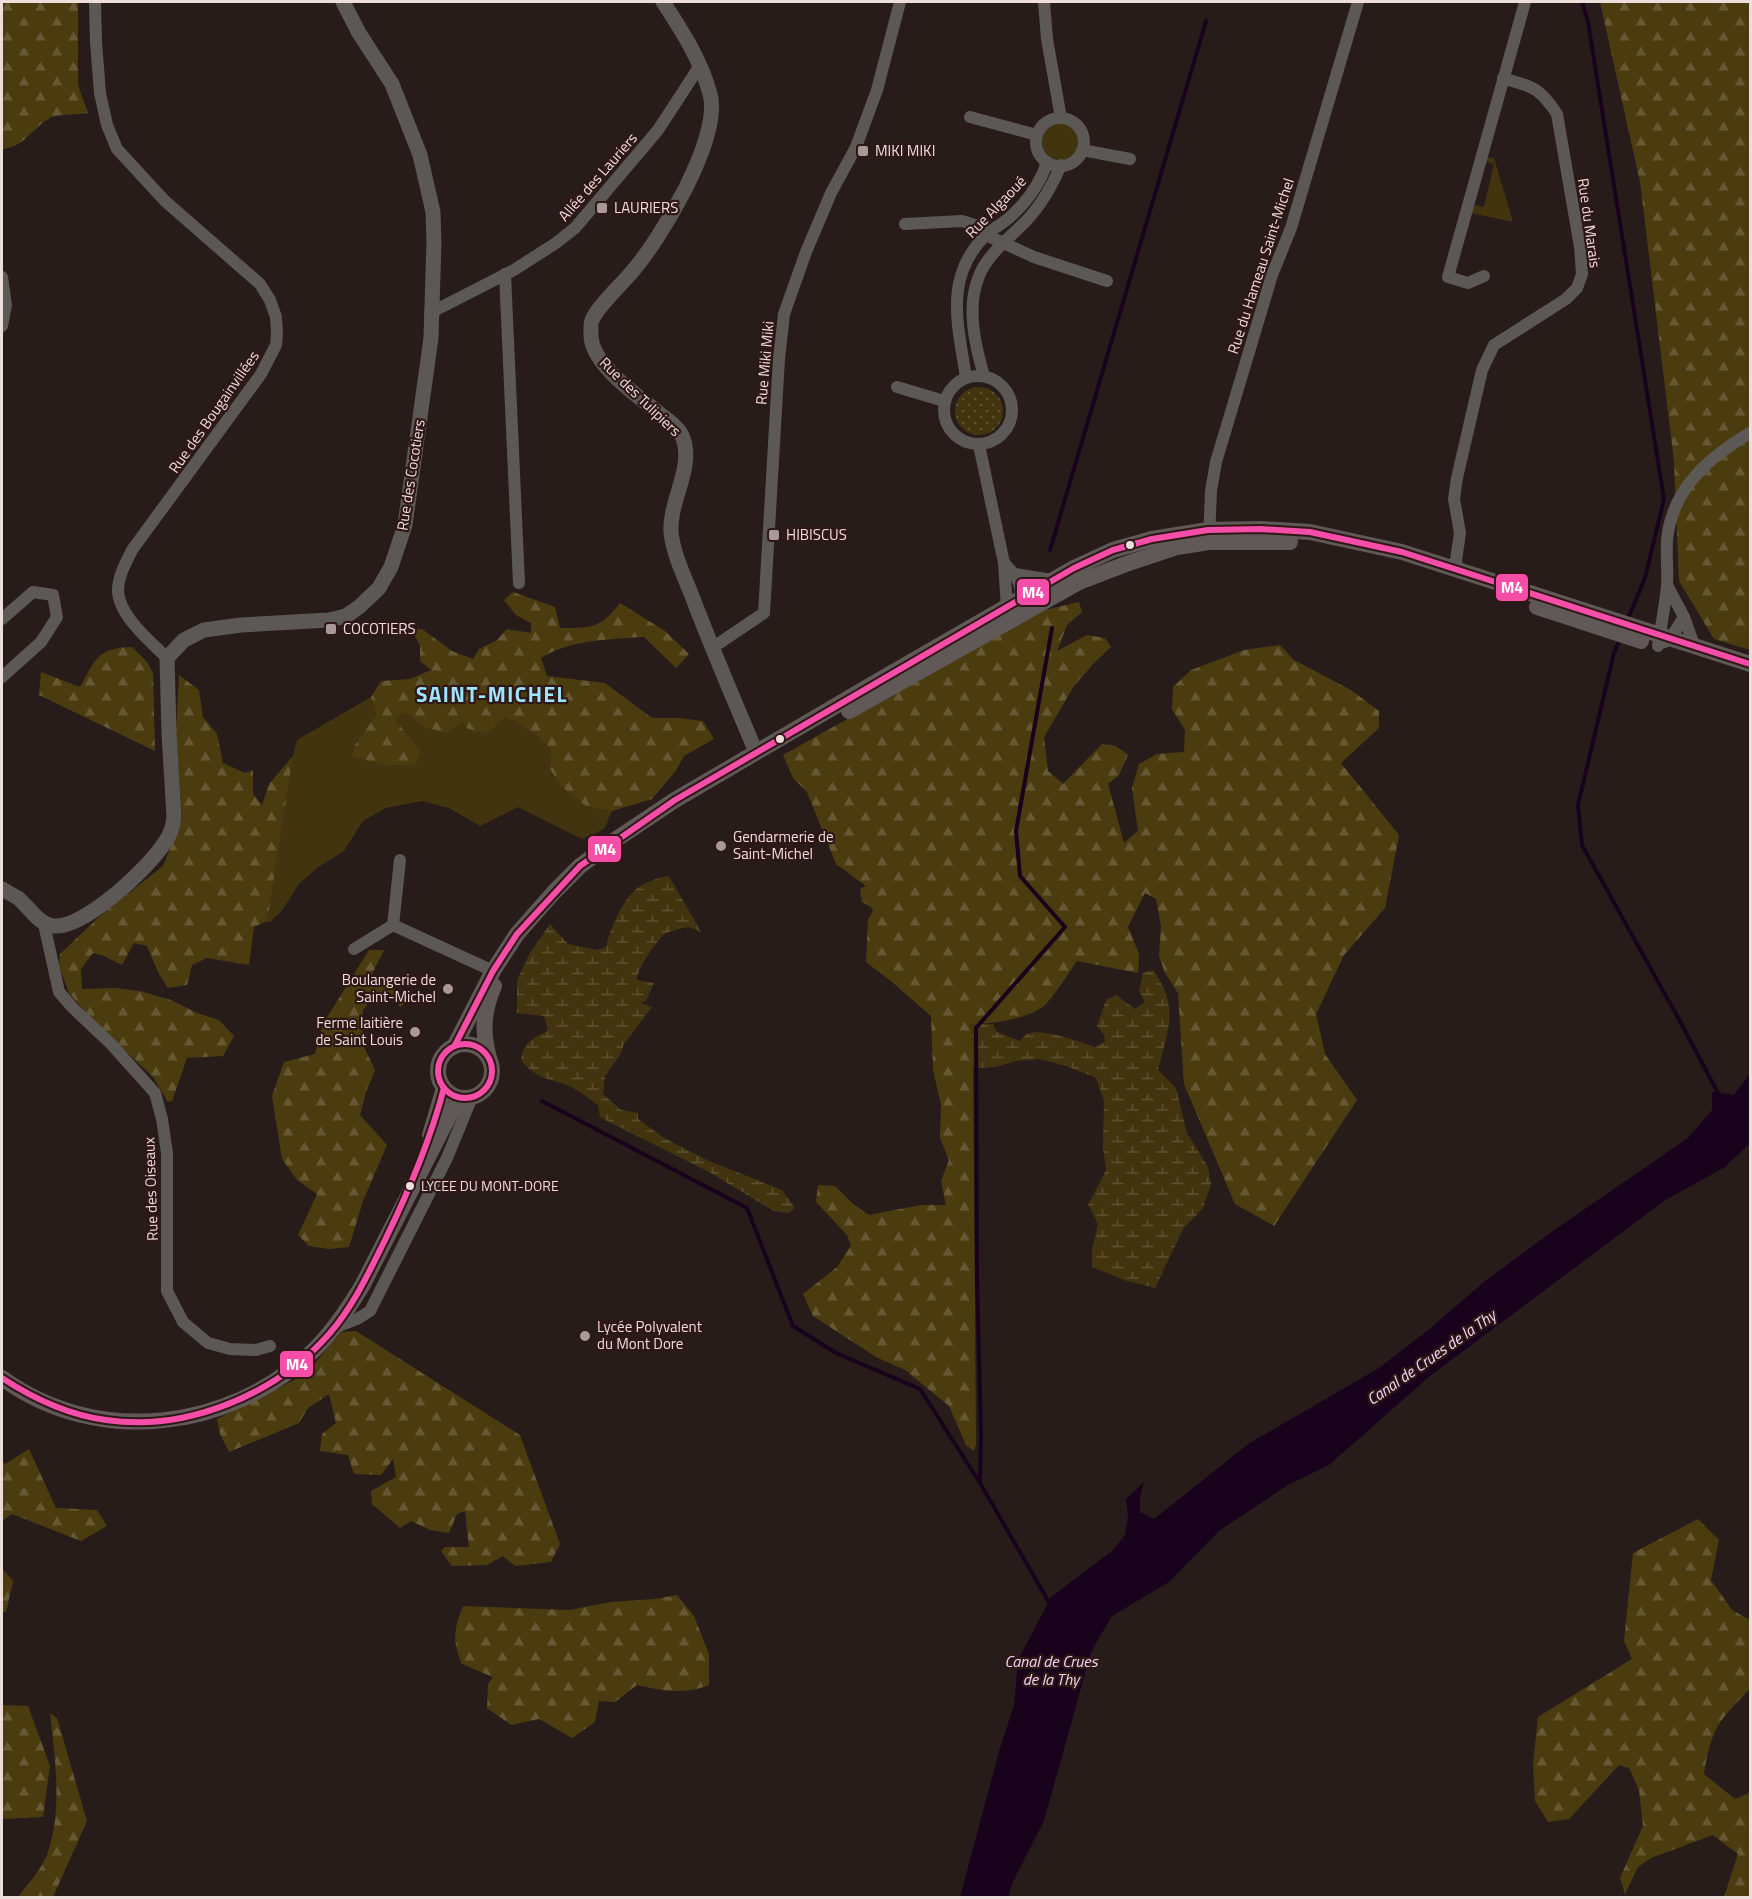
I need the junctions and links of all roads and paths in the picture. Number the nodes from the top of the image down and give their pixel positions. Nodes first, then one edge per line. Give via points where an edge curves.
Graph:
1 (95, 2) edge
2 (344, 2) edge
3 (663, 2) edge
4 (900, 2) edge
5 (1044, 2) edge
6 (1358, 2) edge
7 (1525, 2) edge
8 (699, 67) junction
9 (1503, 78) junction
10 (970, 117) dead end
11 (1061, 118) junction
12 (1037, 135) junction
13 (1082, 150) junction
14 (1130, 159) dead end
15 (1047, 162) junction
16 (1061, 165) junction
17 (905, 224) dead end
18 (986, 235) junction
19 (1004, 243) junction
20 (505, 274) junction
21 (1484, 276) dead end
22 (2, 277) edge
23 (1107, 281) dead end
24 (430, 313) junction
25 (2, 326) edge
26 (984, 376) junction
27 (966, 377) junction
28 (897, 387) dead end
29 (944, 401) junction
30 (1750, 433) edge
31 (979, 444) junction
32 (1209, 536) junction
33 (1004, 563) junction
34 (1457, 569) junction
35 (1015, 574) junction
36 (1052, 580) junction
37 (519, 583) dead end
38 (1667, 585) junction
39 (1014, 603) junction
40 (1684, 617) junction
41 (2, 619) edge
42 (1611, 625) junction
43 (1654, 638) junction
44 (1694, 645) junction
45 (712, 648) junction
46 (953, 654) junction
47 (167, 658) junction
48 (1750, 664) edge
49 (1750, 674) edge
50 (2, 677) edge
51 (758, 756) junction
52 (400, 860) dead end
53 (2, 889) edge
54 (44, 924) junction
55 (393, 925) junction
56 (354, 949) dead end
57 (493, 971) junction
58 (455, 1045) junction
59 (489, 1058) junction
60 (444, 1088) junction
61 (467, 1098) junction
62 (392, 1227) junction
63 (333, 1329) junction
64 (270, 1346) dead end
65 (2, 1378) edge

1 - 47 street, Rue des Bougainvillées via 100,93 117,149 165,201 260,284 277,324 276,345 266,366 132,550 121,575 118,597 127,614
2 - 24 street, Rue des Cocotiers via 392,84 420,155 433,213
3 - 8 street, Rue des Tulipiers via 691,45
4 - 45 street, Rue Miki Miki via 877,90 856,147 831,192 784,314 764,613
5 - 11 street
6 - 32 street, Rue du Hameau Saint-Michel via 1216,462
7 - 9 street
8 - 20 street, Allée des Lauriers via 658,130 576,228
8 - 45 street, Rue des Tulipiers via 711,95 711,119 700,159 655,243 592,319 591,339 596,354 618,379 683,437 682,481 671,531
9 - 21 street via 1448,277 1468,283
9 - 34 street, Rue du Marais via 1545,95 1557,114 1582,274 1577,288 1566,299 1494,345 1482,370 1454,499 1460,534
10 - 12 street
11 - 12 street via 1046,122
11 - 13 street via 1080,128
12 - 15 street via 1038,150
13 - 14 street
13 - 16 street via 1074,161
15 - 16 street
15 - 18 street, Rue Algaoué via 1033,193
16 - 19 street, Rue Algaoué via 1050,191
17 - 18 street via 962,221 975,225
18 - 19 street
18 - 27 street, Rue Algaoué via 963,266 956,298
19 - 23 street via 1034,258
19 - 26 street, Rue Algaoué via 978,276 974,296 975,346
20 - 24 street, Allée des Lauriers
20 - 37 street
22 - 25 street via 6,305
24 - 47 street, Rue des Cocotiers via 431,338 405,525 391,567 379,588 346,616 204,630 184,640
26 - 27 street
26 - 31 street via 1003,386 1012,410 1007,428 1000,436
27 - 29 street via 956,382
28 - 29 street
29 - 31 street via 950,431 958,439
30 - 38 street via 1729,445 1680,494 1667,541
31 - 33 street
32 - 34 main road via 1260,529 1310,532 1402,552
32 - 36 main road via 1152,539 1113,550
32 - 42 main road via 1317,542 1431,571
32 - 46 main road via 1079,582
33 - 35 street
33 - 39 street
34 - 42 main road
35 - 36 street
35 - 39 street via 1022,588
36 - 39 main road
38 - 40 street
38 - 43 street
39 - 46 street via 1013,612 961,642
39 - 51 main road
40 - 43 street
40 - 44 street
41 - 50 street via 33,592 53,595 57,617 41,642
42 - 43 main road
43 - 44 main road
43 - 49 main road
44 - 48 main road
45 - 51 street, Rue des Tulipiers
46 - 51 main road
47 - 54 street via 173,829 132,881 65,926
51 - 57 main road via 675,800 580,866 517,934
51 - 59 main road via 588,873 547,914 520,947 489,998 483,1026
52 - 55 street
53 - 54 street
54 - 64 street, Rue des Oiseaux via 59,992 155,1093 167,1154 167,1291 183,1322 208,1343 230,1349
55 - 56 street
55 - 57 street
57 - 58 main road
58 - 59 main road via 471,1044
58 - 60 main road via 438,1064 439,1081
59 - 61 main road via 490,1082 480,1094
60 - 61 main road
60 - 62 main road via 421,1162
61 - 62 main road via 451,1112
61 - 63 street via 447,1158 370,1311
62 - 63 main road via 362,1286
63 - 65 main road via 298,1364 259,1390 193,1416 154,1422 123,1422 80,1414 30,1396

